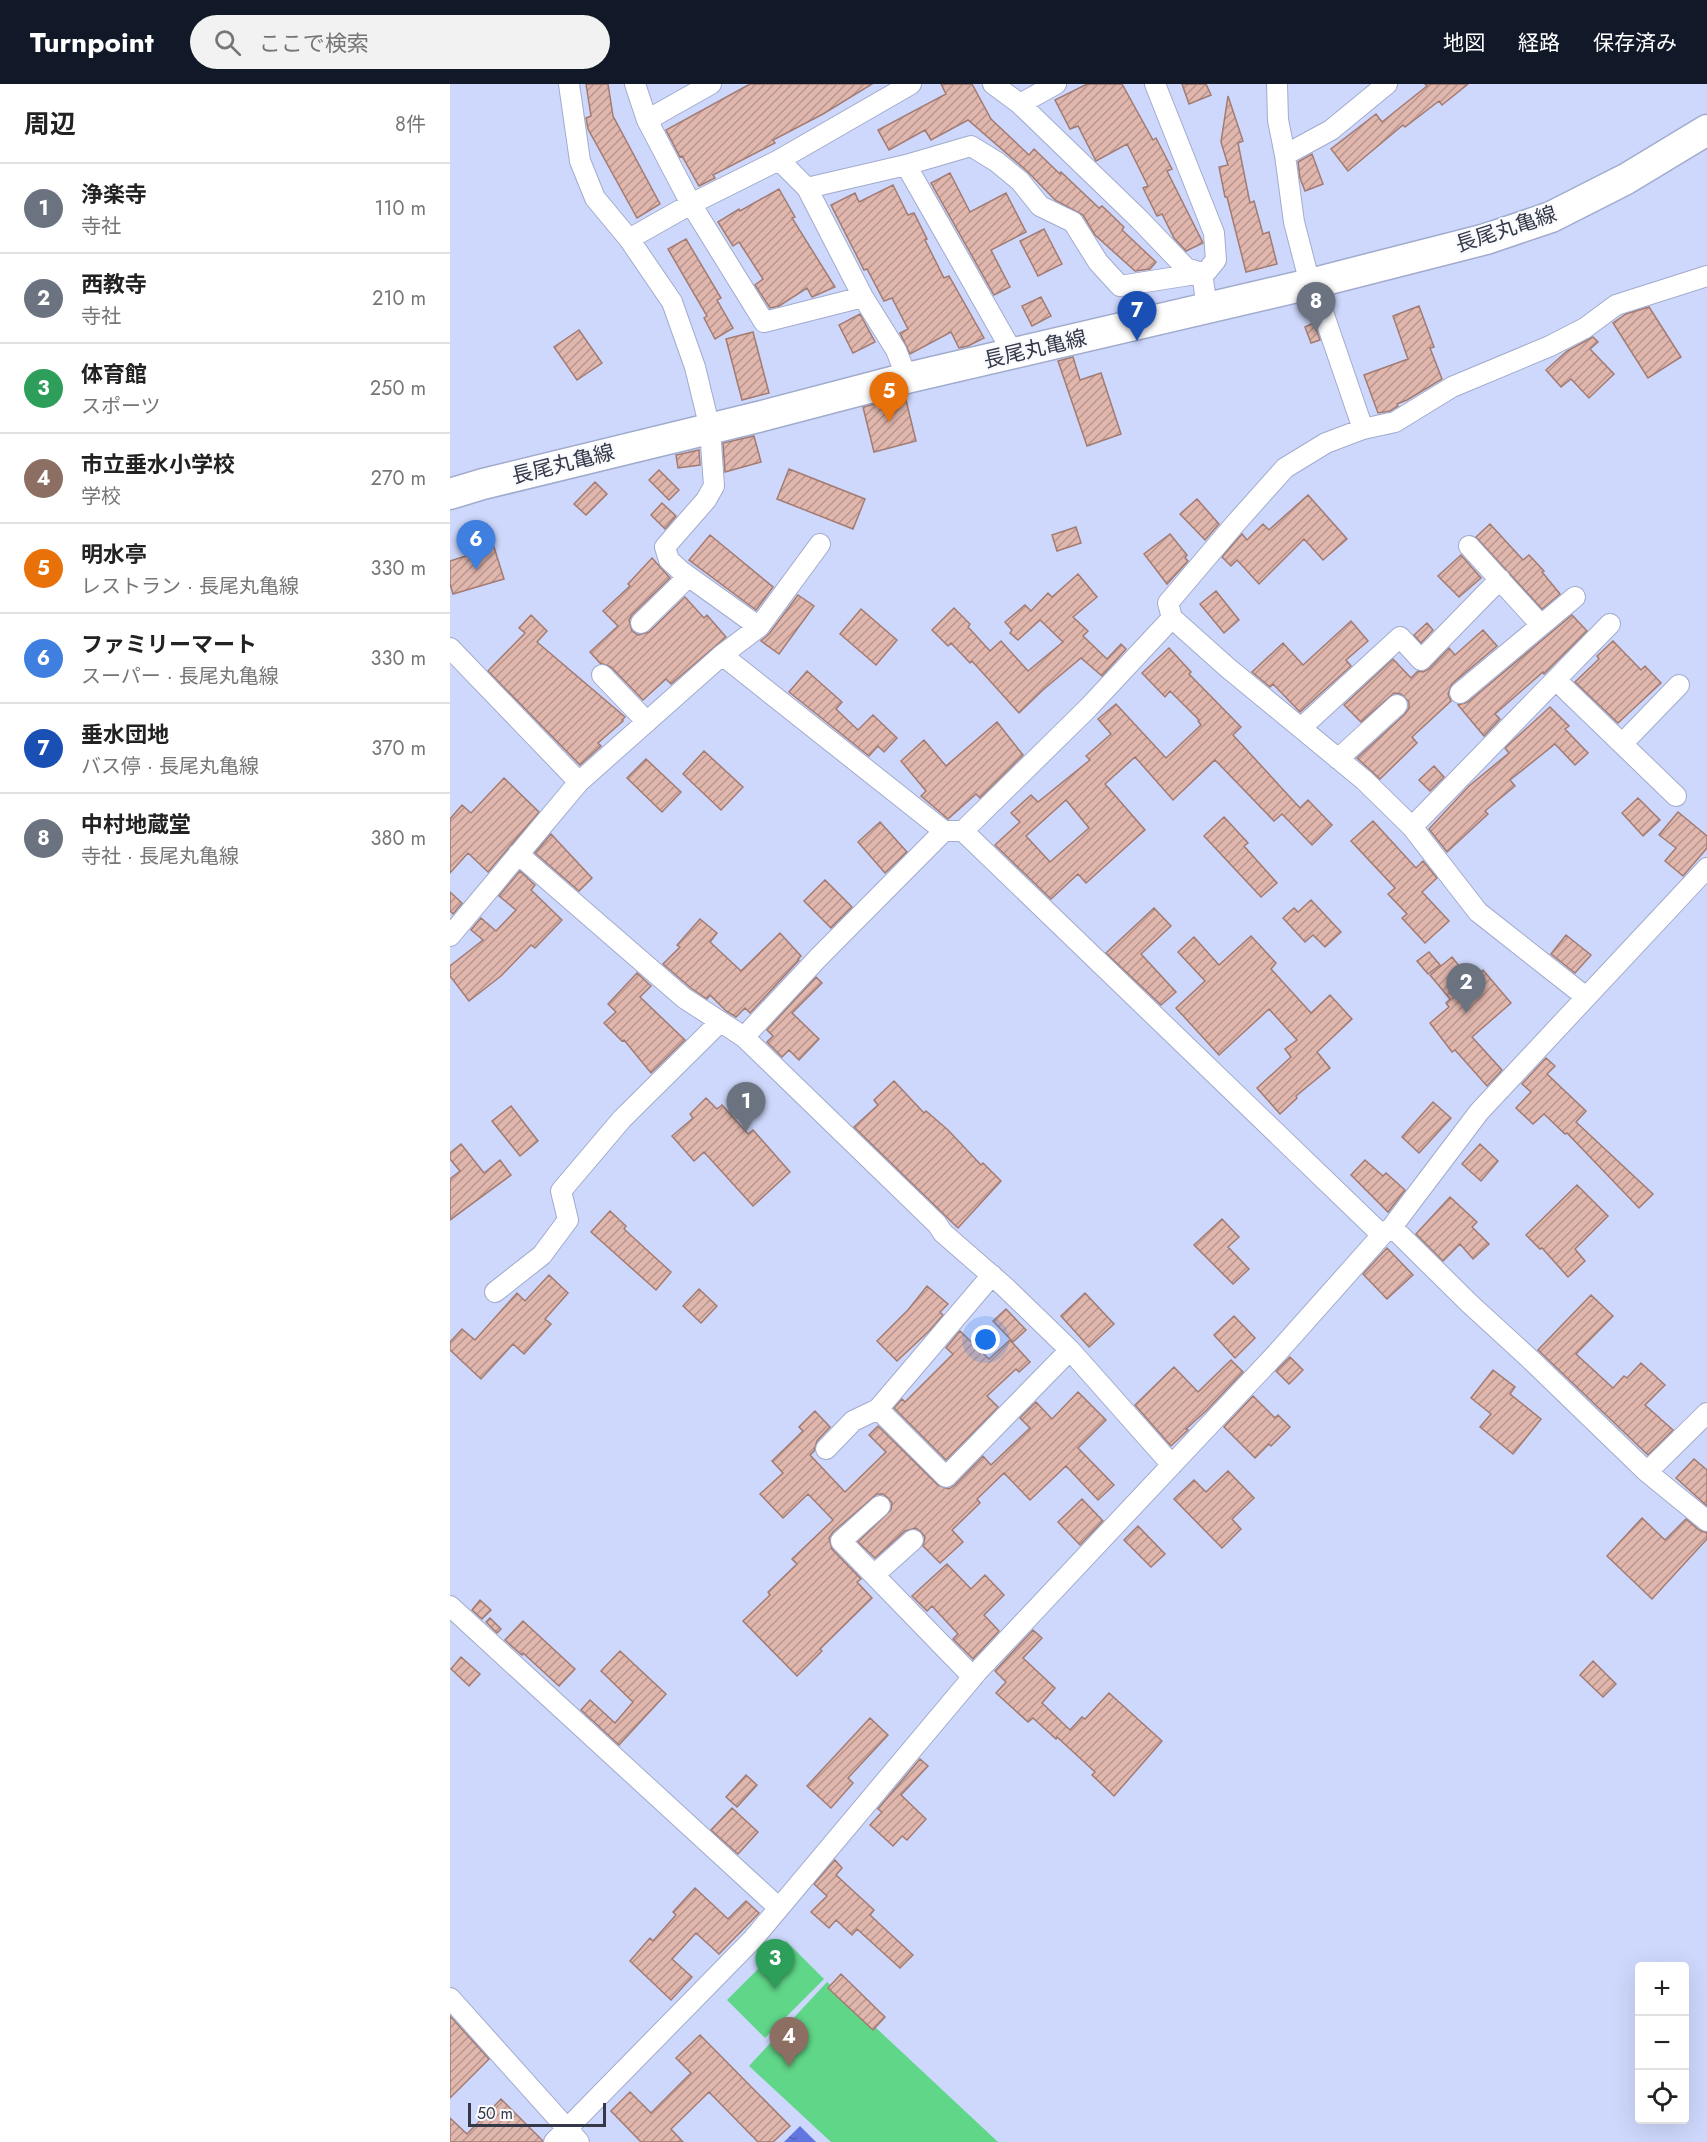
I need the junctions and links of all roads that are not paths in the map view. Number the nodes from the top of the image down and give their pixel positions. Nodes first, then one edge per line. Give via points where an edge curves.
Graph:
1 (569, 84) edge
2 (635, 84) edge
3 (711, 84) edge
4 (911, 84) edge
5 (993, 84) edge
6 (1056, 84) edge
7 (1155, 84) edge
8 (1277, 84) edge
9 (1387, 84) edge
10 (1020, 104) junction
11 (647, 120) junction
12 (1707, 130) edge
13 (1285, 155) junction
14 (779, 160) junction
15 (906, 165) junction
16 (807, 188) junction
17 (691, 204) junction
18 (629, 239) junction
19 (1203, 273) junction
20 (1707, 276) edge
21 (1310, 284) junction
22 (863, 297) junction
23 (1207, 308) junction
24 (1013, 353) junction
25 (907, 378) junction
26 (710, 429) junction
27 (1363, 429) junction
28 (450, 494) edge
29 (820, 544) dead end
30 (1469, 546) dead end
31 (688, 577) junction
32 (1500, 579) junction
33 (1575, 597) dead end
34 (1172, 618) junction
35 (641, 623) dead end
36 (1610, 624) dead end
37 (1541, 625) junction
38 (759, 627) junction
39 (450, 648) edge
40 (722, 655) junction
41 (602, 675) dead end
42 (1556, 680) junction
43 (1678, 685) dead end
44 (1460, 693) dead end
45 (1397, 705) dead end
46 (647, 722) junction
47 (1301, 728) junction
48 (1622, 744) junction
49 (1338, 759) junction
50 (579, 783) junction
51 (1676, 796) dead end
52 (1412, 827) junction
53 (953, 831) junction
54 (518, 854) junction
55 (1707, 868) edge
56 (450, 936) edge
57 (1586, 997) junction
58 (720, 1022) junction
59 (744, 1037) junction
60 (1387, 1231) junction
61 (992, 1275) junction
62 (495, 1292) dead end
63 (1071, 1350) junction
64 (878, 1409) junction
65 (1707, 1413) edge
66 (826, 1449) dead end
67 (1172, 1465) junction
68 (1647, 1472) junction
69 (880, 1506) dead end
70 (1707, 1521) edge
71 (913, 1540) dead end
72 (874, 1575) junction
73 (450, 1606) edge
74 (973, 1677) junction
75 (779, 1908) junction
76 (450, 1998) edge
77 (566, 2138) edge

1 - 18 street via 580,162 595,198
2 - 11 street
3 - 11 street
4 - 14 street
5 - 10 street
6 - 10 street
7 - 19 street via 1214,233 1216,260
8 - 13 street via 1278,120
9 - 13 street via 1331,130
10 - 19 street via 1186,268
11 - 17 street
12 - 21 main road, 長尾丸亀線 via 1626,179 1551,217 1486,239
13 - 21 street via 1294,222
14 - 16 street
14 - 17 street
15 - 16 street
15 - 19 street via 971,146 1020,181 1040,206 1073,222 1098,262 1120,286
15 - 24 street
16 - 22 street
17 - 18 street
17 - 22 street via 764,322
18 - 26 street via 672,302 695,367
19 - 23 street
20 - 27 street via 1616,305 1585,328 1452,387 1395,422
21 - 23 main road, 長尾丸亀線
21 - 27 street
22 - 25 street via 896,350
23 - 24 main road, 長尾丸亀線
24 - 25 main road, 長尾丸亀線
25 - 26 main road, 長尾丸亀線
26 - 28 main road, 長尾丸亀線
26 - 31 street via 714,486 665,547 669,560
27 - 34 street via 1326,443 1285,468 1168,603
29 - 38 street
30 - 32 street
31 - 35 street
31 - 38 street
32 - 37 street
32 - 47 street via 1421,660 1400,637
33 - 37 street
34 - 47 street
34 - 53 street via 1088,708
36 - 42 street
37 - 44 street
38 - 40 street
39 - 50 street
40 - 46 street
40 - 53 street
41 - 46 street
42 - 48 street
42 - 52 street
43 - 48 street
45 - 49 street
46 - 50 street
47 - 49 street
48 - 51 street
49 - 52 street
50 - 54 street
52 - 57 street via 1478,912
53 - 59 street via 826,950
53 - 60 street
54 - 56 street
54 - 58 street via 684,998
55 - 57 street
57 - 60 street via 1479,1112
58 - 59 street
58 - 62 street via 622,1119 561,1191 568,1221 542,1255
59 - 61 street via 943,1233
60 - 67 street
60 - 68 street via 1530,1359
61 - 63 street
61 - 64 street
63 - 64 street via 946,1477
63 - 67 street
64 - 66 street via 853,1421
65 - 68 street
67 - 74 street
68 - 70 street
69 - 72 street via 841,1541
71 - 72 street
72 - 74 street
73 - 75 street
74 - 75 street
75 - 77 street
76 - 77 street

